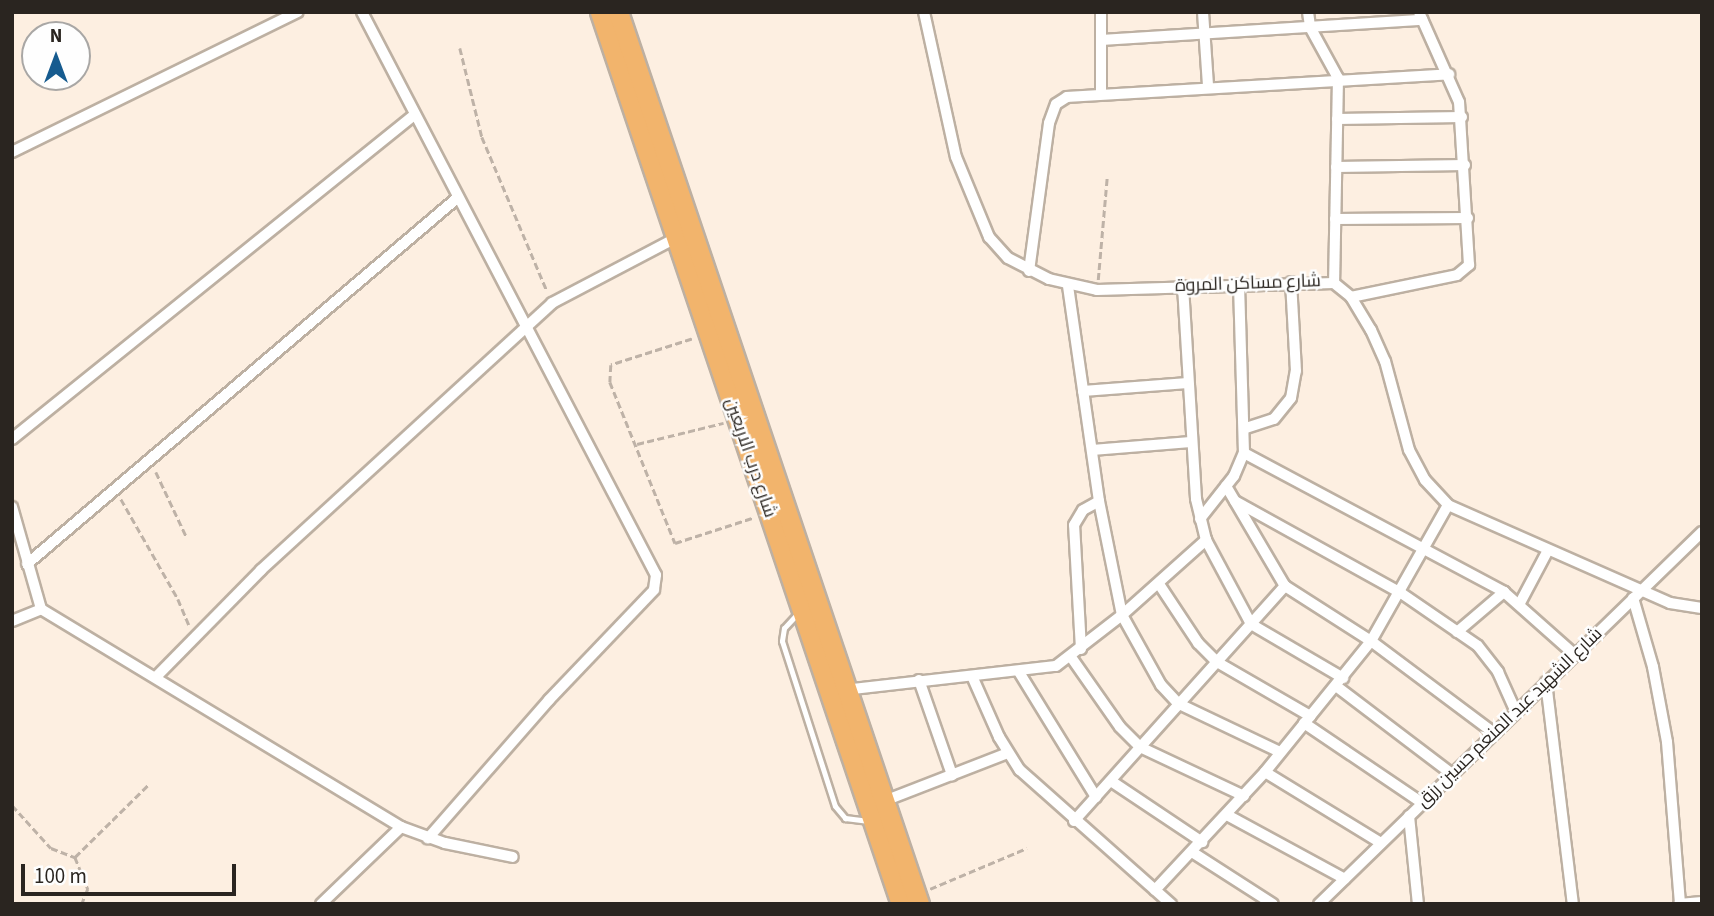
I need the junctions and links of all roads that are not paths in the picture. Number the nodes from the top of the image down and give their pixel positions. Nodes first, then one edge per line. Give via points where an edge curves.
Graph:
1 (298, 12) edge
2 (362, 12) edge
3 (600, 12) edge
4 (618, 12) edge
5 (924, 12) edge
6 (1101, 12) edge
7 (1203, 12) edge
8 (1308, 12) edge
9 (1421, 16) edge
10 (1310, 27) junction
11 (1205, 33) junction
12 (1101, 40) junction
13 (1450, 74) junction
14 (1338, 78) junction
15 (1208, 86) junction
16 (1101, 93) junction
17 (413, 116) junction
18 (1462, 117) junction
19 (1337, 119) junction
20 (12, 152) edge
21 (1465, 165) junction
22 (1336, 167) junction
23 (456, 199) junction
24 (1468, 218) junction
25 (1335, 219) junction
26 (676, 239) junction
27 (1029, 271) junction
28 (1291, 282) junction
29 (1334, 283) junction
30 (1239, 284) junction
31 (1068, 286) junction
32 (1183, 286) junction
33 (1351, 297) junction
34 (526, 325) junction
35 (1188, 383) junction
36 (1083, 391) junction
37 (1246, 428) junction
38 (12, 439) edge
39 (1191, 442) junction
40 (1092, 450) junction
41 (1244, 453) junction
42 (759, 463) junction
43 (1226, 486) junction
44 (1100, 501) junction
45 (1235, 501) junction
46 (1448, 505) junction
47 (12, 507) edge
48 (1200, 519) junction
49 (1702, 533) edge
50 (1206, 540) junction
51 (1424, 550) junction
52 (1547, 552) junction
53 (27, 564) junction
54 (1159, 584) junction
55 (1285, 586) junction
56 (1504, 592) junction
57 (1401, 593) junction
58 (1637, 595) junction
59 (1520, 603) junction
60 (1702, 608) edge
61 (41, 609) junction
62 (802, 610) junction
63 (1122, 615) junction
64 (12, 621) edge
65 (1251, 624) junction
66 (1457, 632) junction
67 (1371, 641) junction
68 (1081, 649) junction
69 (1575, 655) junction
70 (1071, 657) junction
71 (1217, 662) junction
72 (1020, 673) junction
73 (972, 676) junction
74 (156, 677) junction
75 (919, 680) junction
76 (1339, 682) junction
77 (1546, 682) junction
78 (838, 691) junction
79 (1180, 704) junction
80 (1516, 712) junction
81 (1307, 720) junction
82 (1494, 733) junction
83 (1140, 747) junction
84 (1280, 752) junction
85 (1008, 753) junction
86 (1265, 772) junction
87 (1452, 774) junction
88 (952, 775) junction
89 (1111, 781) junction
90 (1244, 796) junction
91 (1096, 797) junction
92 (884, 801) junction
93 (1422, 803) junction
94 (1227, 815) junction
95 (1409, 816) junction
96 (873, 821) junction
97 (1074, 821) junction
98 (401, 828) junction
99 (428, 838) junction
100 (1202, 842) junction
101 (1381, 843) junction
102 (1192, 852) junction
103 (513, 857) dead end
104 (1345, 879) junction
105 (1155, 890) junction
106 (1332, 898) edge
107 (905, 899) edge
108 (1702, 902) edge
109 (321, 904) edge
110 (1171, 904) edge
111 (1273, 904) edge
112 (1319, 904) edge
113 (1418, 904) edge
114 (1573, 904) edge
115 (1679, 904) edge

1 - 20 street
2 - 17 street
3 - 26 highway, شارع درب الاربعين
4 - 42 highway, شارع درب الاربعين
5 - 27 street, شارع مساكن المروة via 945,120 976,213 989,237
6 - 12 street
7 - 11 street
8 - 10 street
9 - 10 street
9 - 13 street
10 - 11 street
10 - 14 street
11 - 12 street
11 - 15 street
12 - 16 street
13 - 14 street
13 - 18 street
14 - 15 street
14 - 19 street
15 - 16 street
16 - 27 street via 1067,97 1052,110
17 - 23 street
17 - 38 street
18 - 19 street
18 - 21 street
19 - 22 street
21 - 22 street
21 - 24 street
22 - 25 street
23 - 34 street
23 - 53 street
24 - 25 street
24 - 33 street via 1470,257 1464,271
25 - 29 street
26 - 34 street via 552,303
26 - 42 highway, شارع درب الاربعين via 737,419
27 - 31 street, شارع مساكن المروة
28 - 29 street, شارع مساكن المروة
28 - 30 street, شارع مساكن المروة
28 - 37 street via 1295,385 1284,410
29 - 33 street, شارع مساكن المروة
30 - 32 street, شارع مساكن المروة
30 - 37 street
31 - 32 street, شارع مساكن المروة via 1097,290
31 - 36 street
32 - 35 street
33 - 46 street, شارع مساكن المروة via 1385,361 1413,458
34 - 74 street
34 - 99 street via 649,554 656,584
35 - 36 street
35 - 39 street
36 - 40 street
37 - 41 street
39 - 40 street
39 - 48 street
40 - 44 street
41 - 43 street
41 - 51 street
42 - 62 highway, شارع درب الاربعين via 769,512
42 - 78 highway, شارع درب الاربعين
43 - 45 street
43 - 48 street
44 - 63 street
44 - 68 street via 1083,510 1074,525
45 - 55 street
45 - 57 street
46 - 51 street
46 - 52 street, شارع مساكن المروة
47 - 53 street
48 - 50 street
49 - 58 street, شارع الشهيد عبد المنعم حسين رزق
50 - 54 street
50 - 65 street
51 - 56 street
51 - 57 street
52 - 58 street, شارع مساكن المروة
52 - 59 street
53 - 61 street
54 - 63 street
54 - 71 street via 1198,643
55 - 65 street
55 - 67 street
56 - 59 street
56 - 66 street
57 - 66 street
57 - 67 street
58 - 60 street, شارع مساكن المروة
58 - 69 street, شارع الشهيد عبد المنعم حسين رزق
58 - 115 street via 1667,743
59 - 69 street
61 - 64 street
61 - 74 street
62 - 78 highway, شارع درب الاربعين
62 - 96 lane via 784,628 782,641 835,806 845,818
63 - 68 street
63 - 79 street via 1161,685
65 - 71 street
65 - 76 street
66 - 80 street via 1486,654
67 - 76 street
67 - 82 street
68 - 70 street
69 - 77 street, شارع الشهيد عبد المنعم حسين رزق
70 - 72 street via 1039,671
70 - 83 street via 1120,727
71 - 79 street
71 - 81 street
72 - 73 street
72 - 91 street
73 - 75 street
73 - 85 street
74 - 98 street
75 - 78 street
75 - 88 street
76 - 81 street
76 - 87 street
77 - 80 street, شارع الشهيد عبد المنعم حسين رزق
77 - 114 street
78 - 92 highway, شارع درب الاربعين
78 - 96 highway, شارع درب الاربعين
79 - 83 street
79 - 84 street
80 - 82 street, شارع الشهيد عبد المنعم حسين رزق
81 - 84 street
81 - 93 street
82 - 87 street, شارع الشهيد عبد المنعم حسين رزق
83 - 89 street
83 - 90 street
84 - 86 street
85 - 88 street
85 - 97 street via 1034,786
86 - 90 street
86 - 101 street
87 - 93 street, شارع الشهيد عبد المنعم حسين رزق
88 - 92 street
89 - 91 street
89 - 100 street
90 - 94 street
91 - 97 street
92 - 107 highway, شارع درب الاربعين
93 - 95 street, شارع الشهيد عبد المنعم حسين رزق
94 - 100 street
94 - 104 street
95 - 101 street, شارع الشهيد عبد المنعم حسين رزق
95 - 113 street
96 - 107 highway, شارع درب الاربعين
97 - 105 street
98 - 99 street
98 - 109 street
99 - 103 street
100 - 102 street
101 - 104 street, شارع الشهيد عبد المنعم حسين رزق
102 - 105 street
102 - 111 street
104 - 106 street, شارع الشهيد عبد المنعم حسين رزق
105 - 110 street
106 - 112 street, شارع الشهيد عبد المنعم حسين رزق
108 - 115 street

